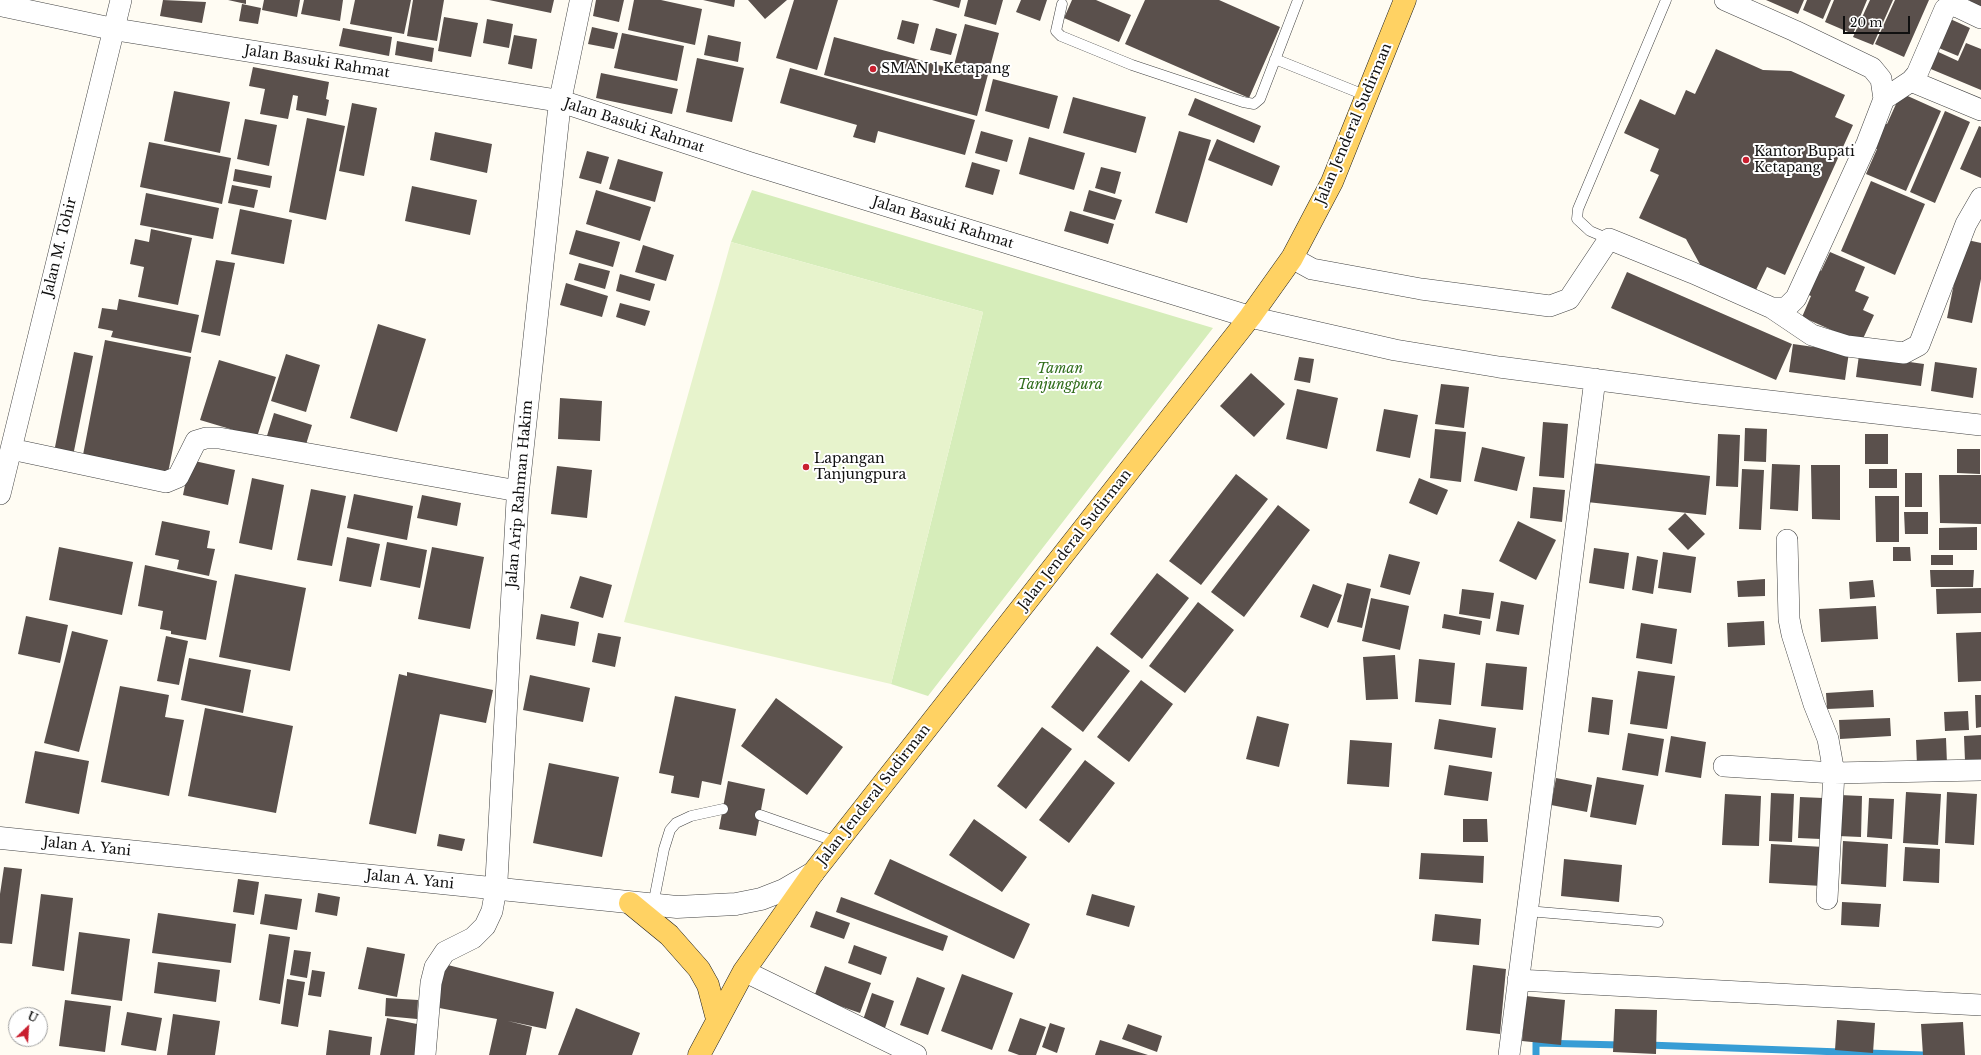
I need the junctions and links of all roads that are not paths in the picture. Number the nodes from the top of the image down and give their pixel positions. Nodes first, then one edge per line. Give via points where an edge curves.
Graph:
1 (121, 0) edge
2 (581, 0) edge
3 (1298, 0) edge
4 (1666, 0) edge
5 (1725, 0) edge
6 (1403, 1) edge
7 (1062, 4) dead end
8 (0, 5) edge
9 (1981, 18) edge
10 (113, 29) junction
11 (1275, 59) junction
12 (1911, 81) junction
13 (1366, 96) junction
14 (1884, 98) junction
15 (560, 101) junction
16 (1981, 110) edge
17 (1981, 198) edge
18 (1609, 239) junction
19 (1292, 258) junction
20 (1772, 308) junction
21 (1250, 317) junction
22 (1594, 379) junction
23 (1981, 425) edge
24 (11, 449) junction
25 (1, 483) edge
26 (518, 491) junction
27 (1787, 540) dead end
28 (1724, 766) dead end
29 (1981, 770) edge
30 (1834, 773) junction
31 (723, 809) dead end
32 (760, 815) dead end
33 (0, 838) edge
34 (837, 842) junction
35 (813, 873) junction
36 (496, 889) junction
37 (1827, 899) dead end
38 (630, 903) junction
39 (654, 905) junction
40 (1527, 911) junction
41 (1658, 922) dead end
42 (744, 971) junction
43 (1518, 980) junction
44 (1981, 1005) edge
45 (717, 1019) junction
46 (425, 1055) edge
47 (699, 1055) edge
48 (916, 1055) edge
49 (1509, 1055) edge

1 - 10 street, Jalan M. Tohir
2 - 15 street, Jalan Arip Rahman Hakim
3 - 11 lane
4 - 18 lane via 1578,208 1576,219 1590,231
5 - 14 street via 1872,68 1881,79
6 - 13 main road, Jalan Jenderal Sudirman
7 - 11 lane via 1056,31 1060,36 1132,66 1243,102 1254,104 1260,99
8 - 10 street, Jalan Basuki Rahmat
9 - 12 street via 1950,5 1945,9 1925,58
10 - 15 street, Jalan Basuki Rahmat
10 - 24 street, Jalan M. Tohir
11 - 13 lane
12 - 14 street
12 - 16 street
13 - 19 main road, Jalan Jenderal Sudirman via 1332,182
14 - 20 street via 1867,144 1796,298 1786,308
15 - 21 street, Jalan Basuki Rahmat via 749,163
15 - 26 street, Jalan Arip Rahman Hakim
17 - 20 street via 1966,224 1919,345 1904,353 1847,346 1812,335
18 - 19 street via 1569,299 1550,306 1421,289 1312,269
18 - 20 street
19 - 21 main road, Jalan Jenderal Sudirman
21 - 22 street via 1395,350
21 - 34 main road, Jalan Jenderal Sudirman
22 - 23 street via 1699,394
22 - 40 street
24 - 25 street, Jalan M. Tohir
24 - 26 street via 166,482 178,477 196,441 219,438
26 - 36 street, Jalan Arip Rahman Hakim
27 - 30 street via 1789,619 1792,634 1828,739
28 - 30 street
29 - 30 street
30 - 37 street
31 - 39 lane via 691,816 676,823 670,830
32 - 34 lane
33 - 36 street, Jalan A. Yani
34 - 35 main road, Jalan Jenderal Sudirman
35 - 39 street, Jalan A. Yani via 784,890 761,899 736,904 677,907
35 - 42 main road, Jalan Jenderal Sudirman
36 - 38 street, Jalan A. Yani
36 - 46 street via 492,911 485,926 473,938 445,952 435,967 431,983
38 - 39 street, Jalan A. Yani
38 - 45 main road via 669,935 699,969 708,985
40 - 41 lane
40 - 43 street
42 - 45 main road, Jalan Jenderal Sudirman
42 - 48 street
43 - 44 street
43 - 49 street
45 - 47 main road, Jalan Jenderal Sudirman

